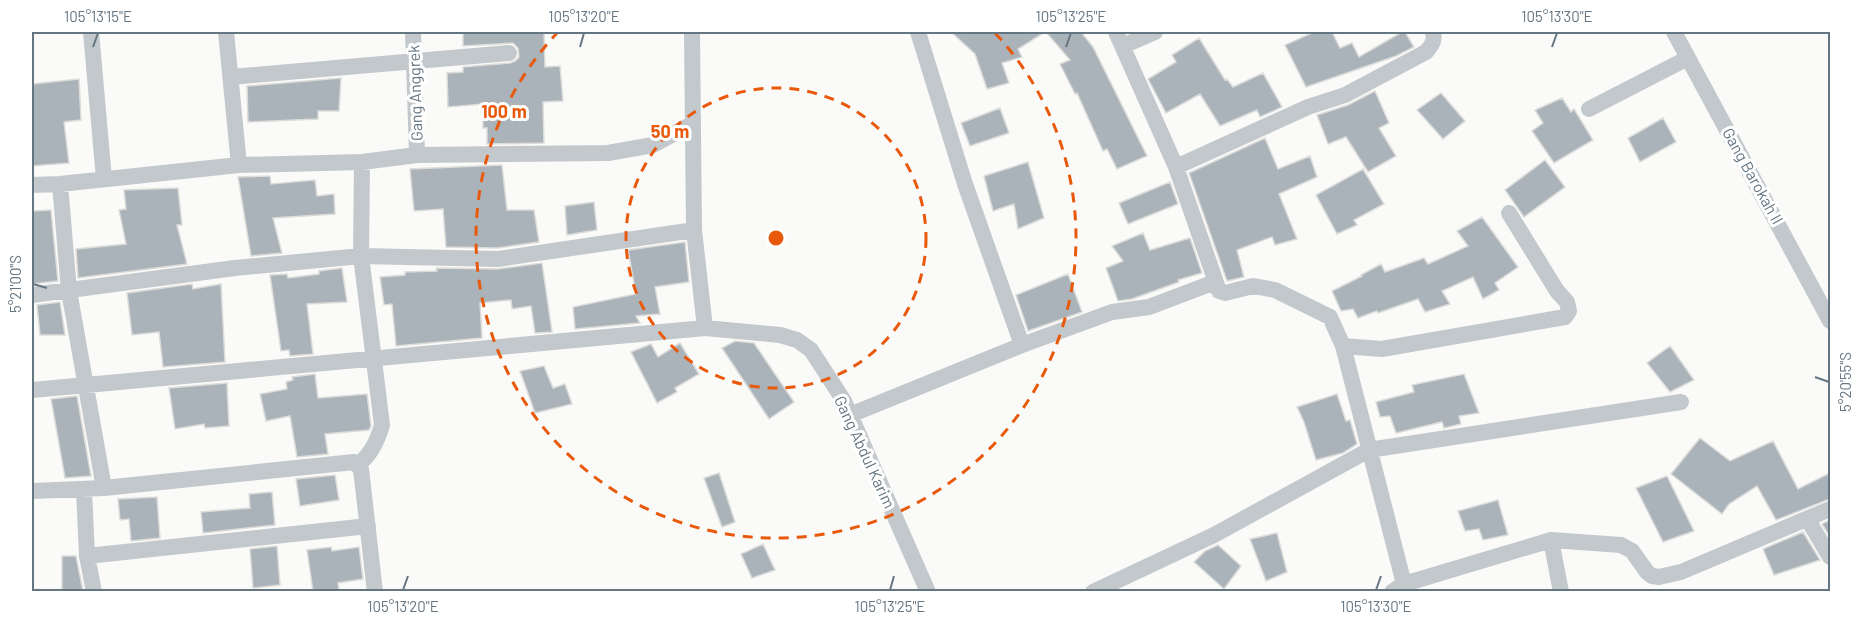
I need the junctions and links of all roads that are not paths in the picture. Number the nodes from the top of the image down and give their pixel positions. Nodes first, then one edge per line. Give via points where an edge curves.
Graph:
1 (91, 32) edge
2 (226, 32) edge
3 (413, 32) edge
4 (692, 32) edge
5 (918, 32) edge
6 (1155, 32) edge
7 (1433, 32) edge
8 (1674, 32) edge
9 (1119, 39) edge
10 (509, 53) dead end
11 (1688, 58) junction
12 (414, 60) junction
13 (231, 77) junction
14 (1589, 109) dead end
15 (693, 124) junction
16 (417, 155) junction
17 (362, 162) junction
18 (239, 165) junction
19 (1176, 167) junction
20 (104, 179) junction
21 (60, 184) junction
22 (32, 185) edge
23 (1509, 213) dead end
24 (694, 230) junction
25 (361, 256) junction
26 (1215, 282) junction
27 (69, 291) junction
28 (32, 295) edge
29 (1830, 321) edge
30 (705, 328) junction
31 (1022, 345) junction
32 (1343, 346) junction
33 (372, 358) junction
34 (86, 384) junction
35 (32, 390) edge
36 (1681, 402) dead end
37 (850, 415) junction
38 (1369, 450) junction
39 (358, 465) junction
40 (104, 488) junction
41 (84, 490) junction
42 (32, 491) edge
43 (1830, 509) edge
44 (1808, 520) junction
45 (368, 526) junction
46 (1551, 540) junction
47 (87, 556) junction
48 (1830, 557) edge
49 (1398, 588) edge
50 (94, 591) edge
51 (375, 591) edge
52 (928, 591) edge
53 (1093, 591) edge
54 (1561, 591) edge

1 - 20 street
2 - 13 street
3 - 12 street, Gang Anggrek
4 - 15 street
5 - 31 street via 965,184
6 - 9 street
7 - 19 street via 1434,39 1426,52 1345,95 1308,107
8 - 11 street, Gang Barokah II
9 - 19 street
10 - 12 street
11 - 14 street
11 - 29 street, Gang Barokah II
12 - 13 street
12 - 16 street, Gang Anggrek
13 - 18 street
15 - 16 street via 653,145 608,153
15 - 24 street
16 - 17 street
17 - 18 street
17 - 25 street
18 - 20 street
19 - 26 street
20 - 21 street
21 - 22 street
21 - 27 street
23 - 32 street via 1567,302 1569,311 1565,317 1382,349
24 - 25 street via 498,259
24 - 30 street
25 - 27 street via 235,268
25 - 33 street
26 - 31 street via 1149,308 1112,312
26 - 32 street via 1219,291 1225,293 1254,286 1275,290 1330,317
27 - 28 street
27 - 34 street
30 - 33 street, Gang Abdul Karim
30 - 37 street, Gang Abdul Karim via 797,340 811,350
31 - 37 street
32 - 38 street
33 - 34 street, Gang Abdul Karim
33 - 39 street via 382,425 368,457
34 - 35 street, Gang Abdul Karim
34 - 40 street
36 - 38 street
37 - 52 street, Gang Abdul Karim
38 - 49 street
38 - 53 street via 1214,536
39 - 40 street via 349,461
39 - 45 street
40 - 41 street
41 - 42 street
41 - 47 street
43 - 44 street
44 - 46 street via 1681,572 1659,577 1647,572 1632,551 1622,545
44 - 48 street
45 - 47 street
45 - 51 street
46 - 49 street
46 - 54 street
47 - 50 street

